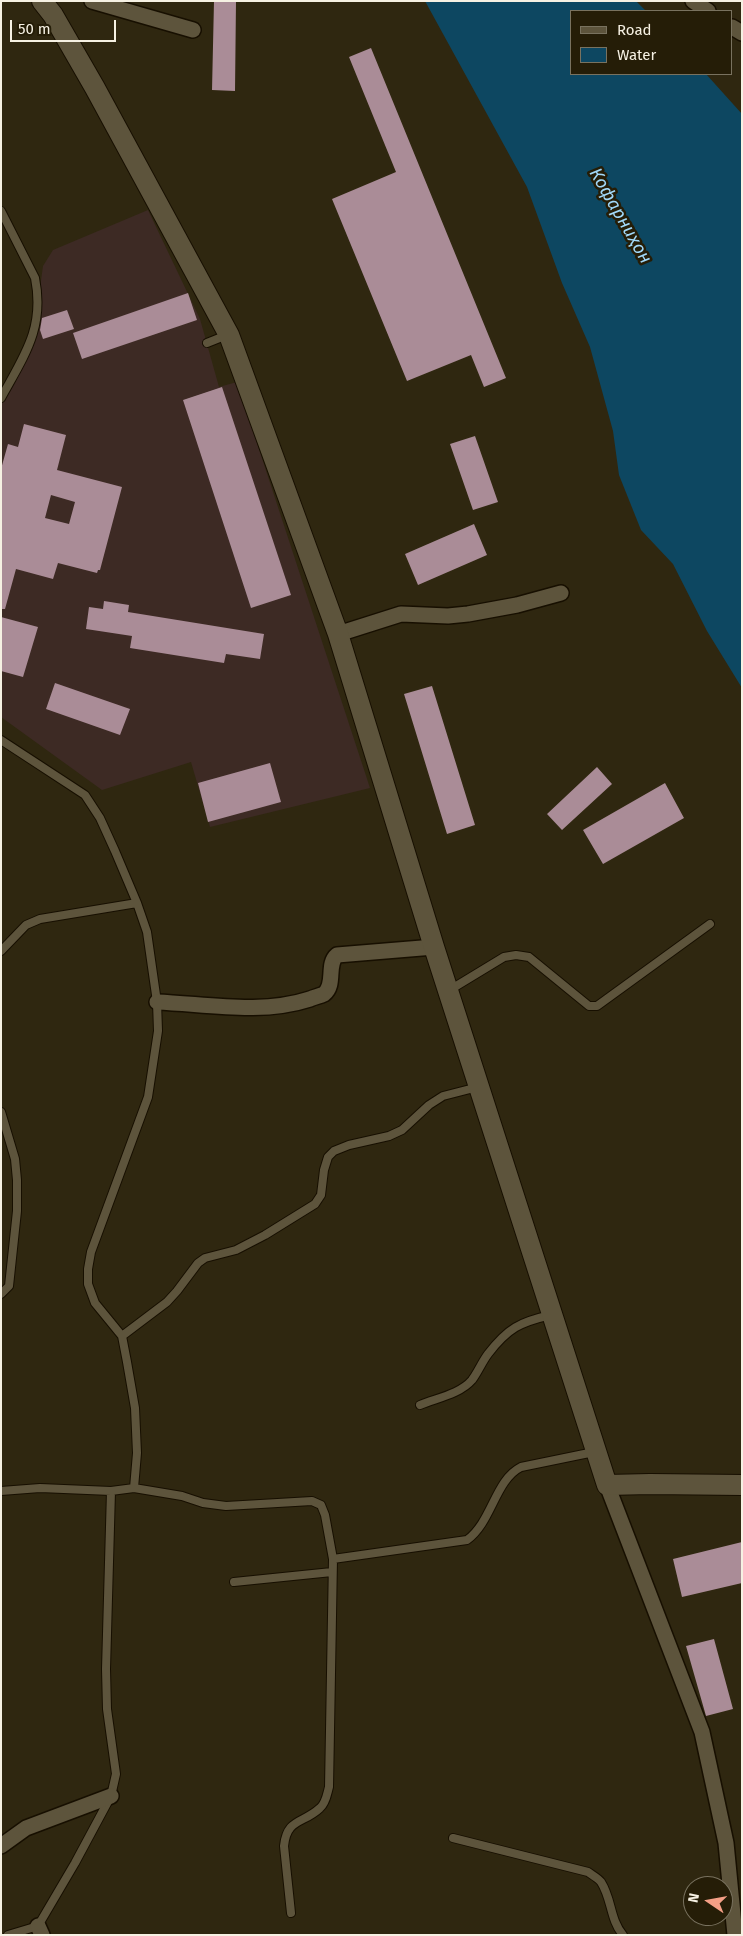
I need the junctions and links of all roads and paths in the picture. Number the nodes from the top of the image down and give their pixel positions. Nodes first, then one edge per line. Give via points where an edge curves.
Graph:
1 (42, 1) edge
2 (92, 1) edge
3 (693, 1) edge
4 (706, 10) edge
5 (192, 30) dead end
6 (1, 211) edge
7 (229, 335) junction
8 (207, 343) dead end
9 (1, 398) edge
10 (561, 593) dead end
11 (338, 634) junction
12 (1, 740) edge
13 (137, 902) junction
14 (710, 924) dead end
15 (434, 947) junction
16 (1, 951) edge
17 (448, 991) junction
18 (157, 1002) junction
19 (479, 1086) junction
20 (1, 1112) edge
21 (1, 1294) edge
22 (552, 1315) junction
23 (122, 1336) junction
24 (420, 1405) dead end
25 (596, 1452) junction
26 (607, 1485) junction
27 (742, 1485) edge
28 (134, 1488) junction
29 (1, 1491) edge
30 (111, 1491) junction
31 (333, 1559) junction
32 (332, 1572) junction
33 (234, 1582) dead end
34 (111, 1796) junction
35 (453, 1838) dead end
36 (1, 1846) edge
37 (291, 1913) dead end
38 (40, 1930) edge
39 (8, 1935) edge
40 (623, 1935) edge
41 (735, 1935) edge

1 - 7 street via 95,88
2 - 5 street
3 - 4 street
6 - 9 lane via 35,278 37,290 31,343
7 - 8 lane
7 - 11 street
10 - 11 street via 468,614 401,614
11 - 15 street
12 - 13 lane via 86,795 100,818
13 - 16 lane via 40,919 26,925
13 - 18 lane via 147,932
14 - 17 lane via 597,1006 589,1006 529,958 516,955 504,957
15 - 17 street
15 - 18 street via 337,955 332,962 328,990 302,1002 240,1008
17 - 19 street
18 - 23 lane via 158,1031 148,1097 91,1252 88,1269 88,1284 95,1303
19 - 22 street
19 - 23 lane via 443,1096 429,1104 402,1130 389,1136 334,1151 328,1157 321,1195 315,1204 236,1250 205,1258 177,1292
20 - 21 lane via 15,1159 18,1211 9,1286
22 - 24 lane via 531,1319 511,1328 461,1390
22 - 25 street
23 - 28 lane via 135,1408 137,1453
25 - 26 street
25 - 31 lane via 514,1470 482,1525 467,1540
26 - 27 street
26 - 41 street via 702,1732 726,1844
28 - 30 lane
28 - 31 lane via 226,1506 312,1501 321,1505 325,1515
29 - 30 lane via 40,1488
30 - 34 lane via 106,1669 107,1709 116,1774
31 - 32 lane
32 - 33 lane
32 - 37 lane via 329,1786 326,1800 320,1808 290,1826 285,1835
34 - 36 street via 26,1828
34 - 38 lane
35 - 40 lane via 588,1872 601,1881 616,1926
38 - 39 lane

